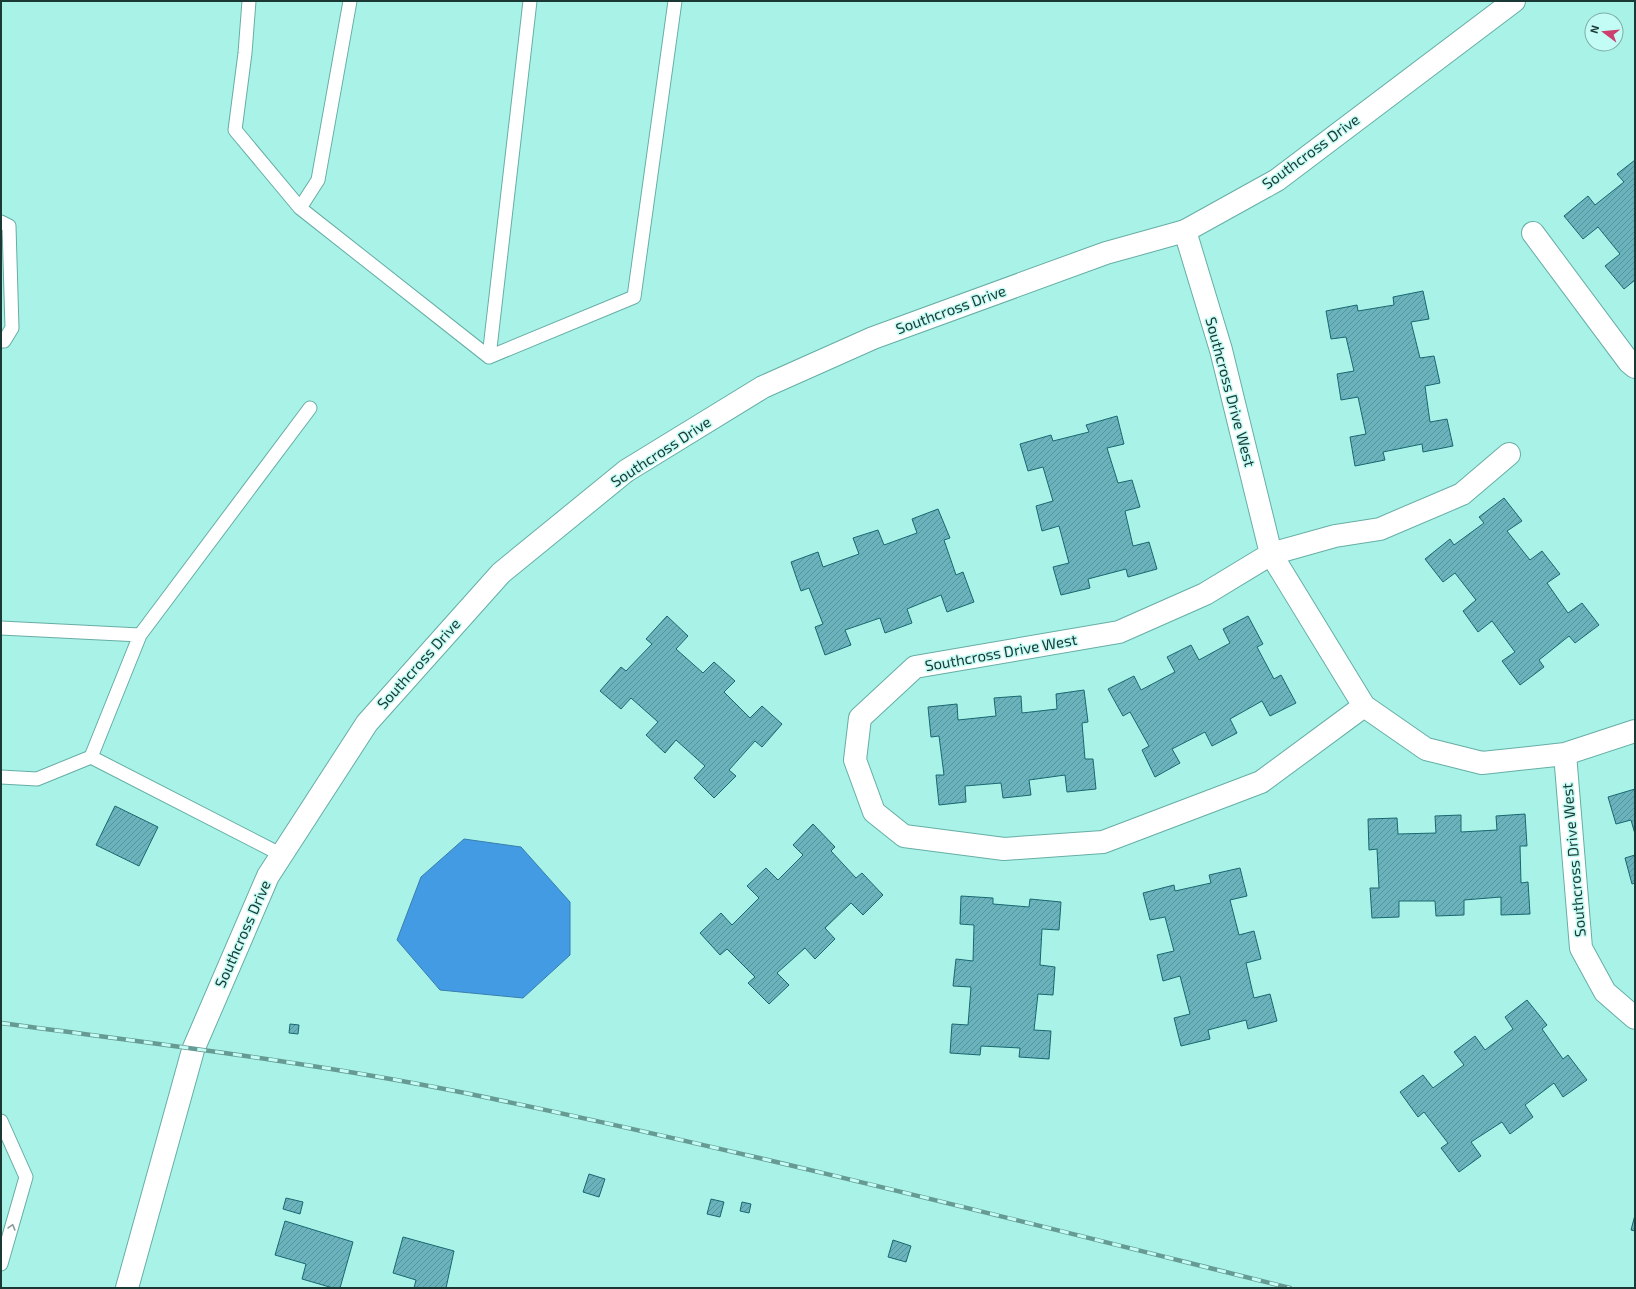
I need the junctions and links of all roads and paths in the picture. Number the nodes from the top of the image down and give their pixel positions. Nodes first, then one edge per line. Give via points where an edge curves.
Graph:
1 (249, 1) edge
2 (350, 1) edge
3 (530, 1) edge
4 (675, 1) edge
5 (1514, 1) edge
6 (300, 208) junction
7 (1, 222) edge
8 (1185, 231) junction
9 (1533, 232) dead end
10 (1, 341) edge
11 (489, 357) junction
12 (1635, 366) edge
13 (310, 408) dead end
14 (1509, 454) dead end
15 (1271, 554) junction
16 (1, 628) edge
17 (140, 635) junction
18 (1364, 706) junction
19 (1635, 731) edge
20 (1565, 754) junction
21 (91, 757) junction
22 (1, 777) edge
23 (282, 855) junction
24 (1635, 1018) edge
25 (1, 1121) edge
26 (1, 1264) edge
27 (127, 1288) edge

1 - 6 lane via 235,130
2 - 6 lane via 318,180
3 - 11 lane
4 - 11 lane via 634,297
5 - 8 street, Southcross Drive via 1276,180
6 - 11 lane
7 - 10 lane via 9,226 12,328 4,341
8 - 15 street, Southcross Drive West via 1221,350
8 - 23 street, Southcross Drive via 1106,253 873,338 763,387 626,471 501,573 367,723
9 - 12 street via 1629,362
13 - 17 lane
14 - 15 street, Southcross Drive West via 1462,494 1380,529 1335,536
15 - 18 street, Southcross Drive West
15 - 18 street, Southcross Drive West via 1205,594 1119,632 915,667 860,718 855,760 874,812 904,836 996,848 1103,842 1261,782
16 - 17 lane
17 - 21 lane
18 - 20 street, Southcross Drive West via 1426,749 1482,763
19 - 20 street, Southcross Drive West
20 - 24 street, Southcross Drive West via 1581,948 1605,992
21 - 22 lane via 37,779
21 - 23 lane
23 - 27 street, Southcross Drive via 268,876 193,1050
26 -> 25 lane via 26,1177

